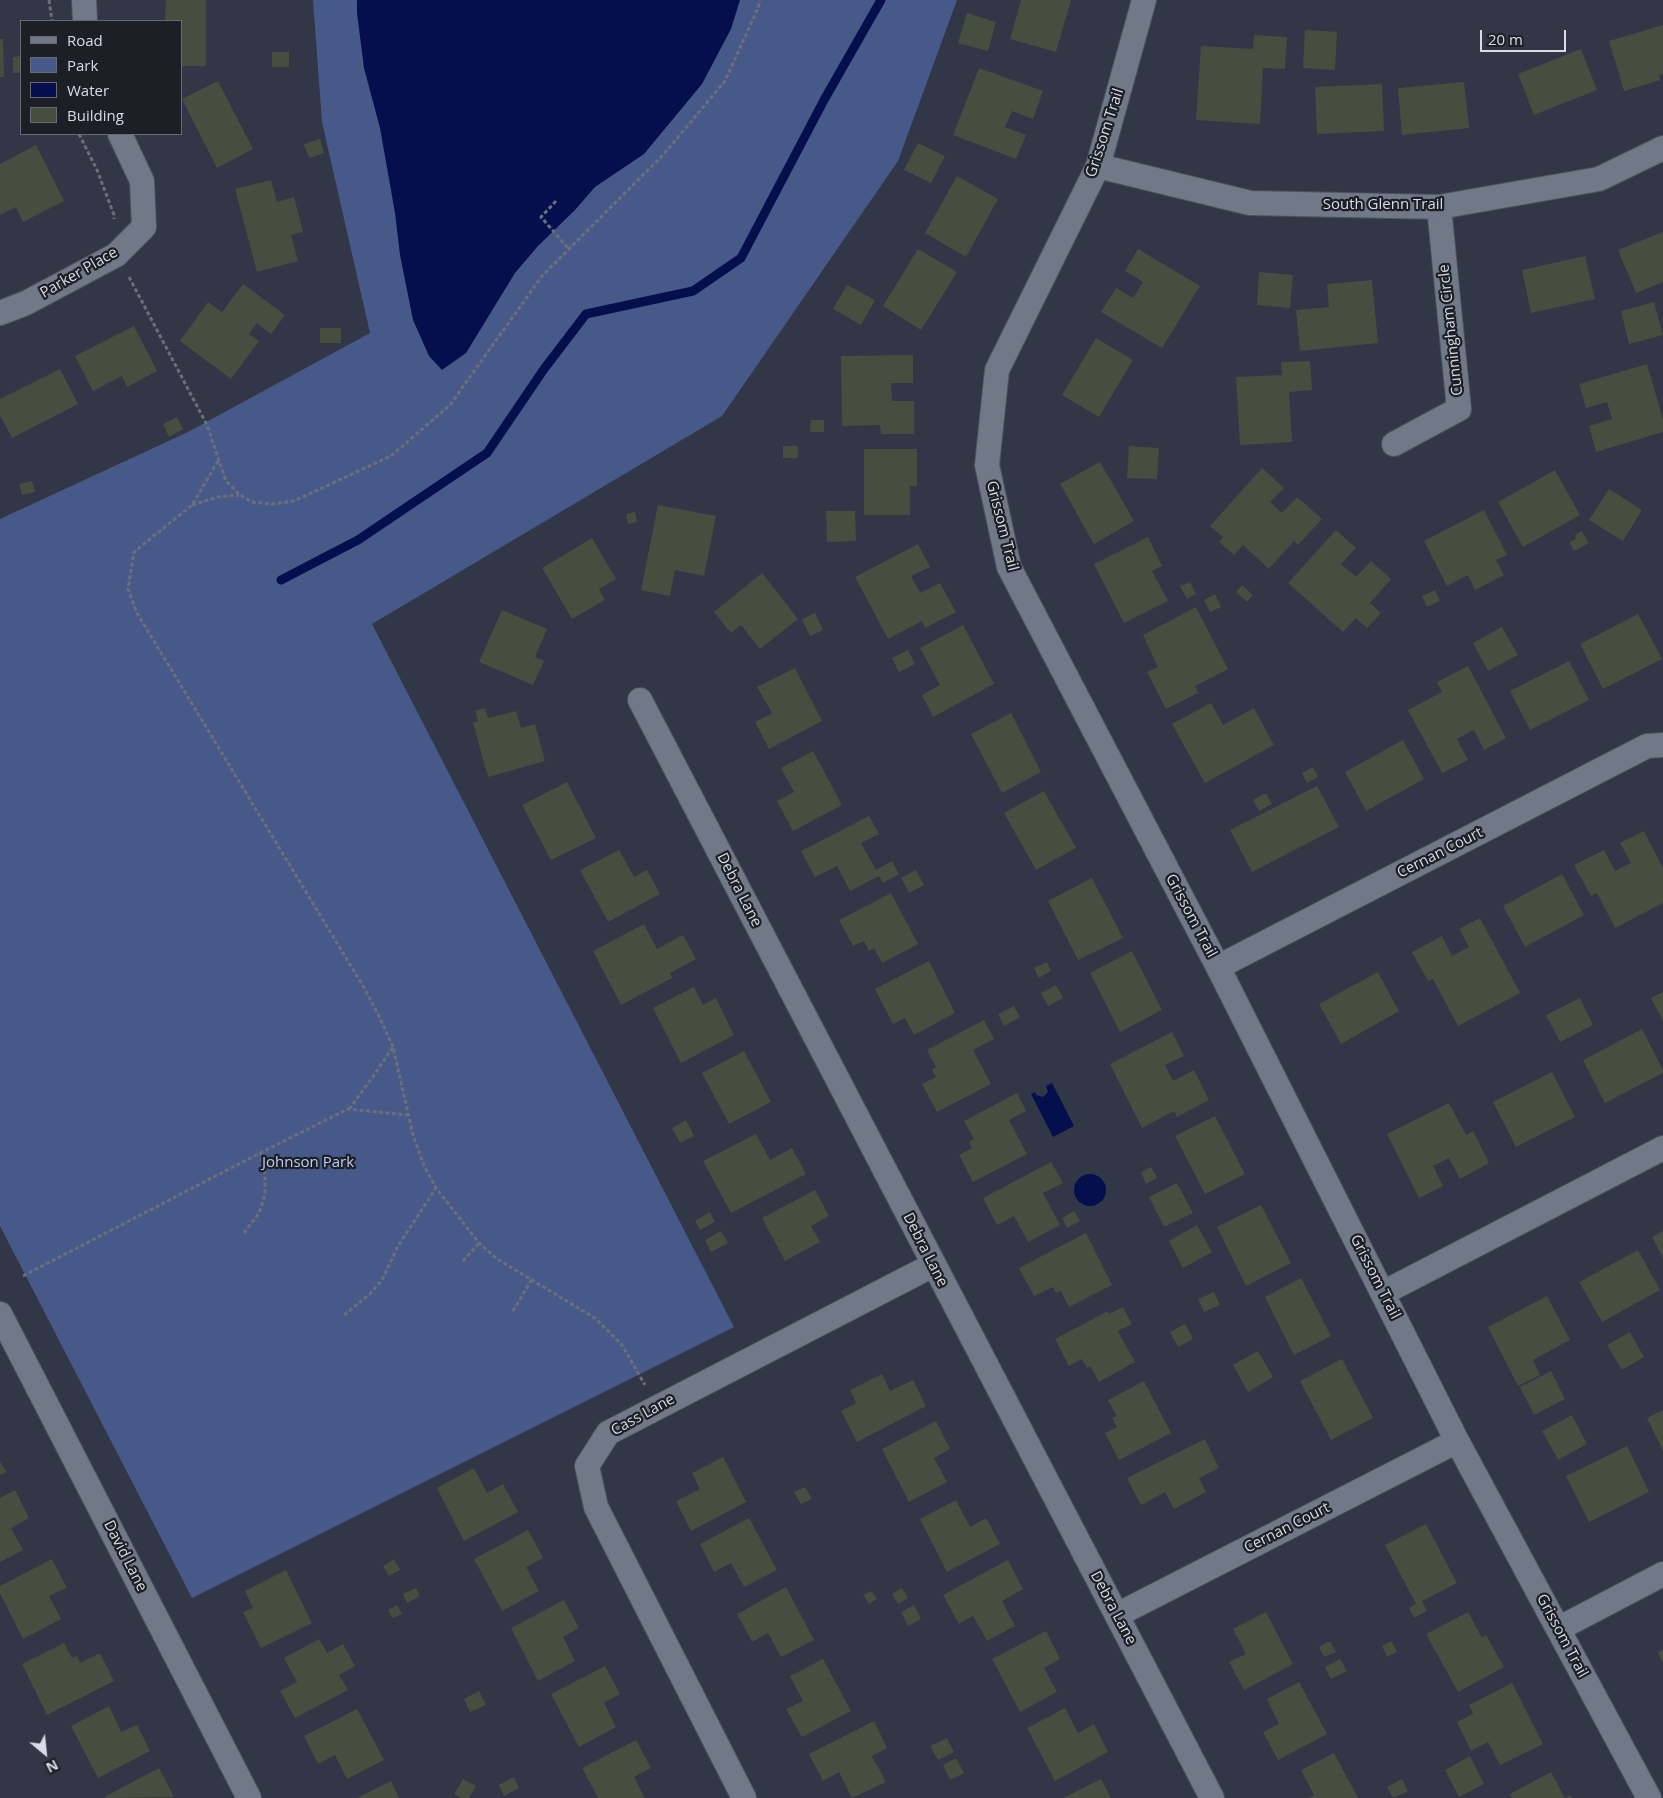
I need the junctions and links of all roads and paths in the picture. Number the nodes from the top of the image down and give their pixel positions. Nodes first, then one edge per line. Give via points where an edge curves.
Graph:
1 (49, 0) edge
2 (84, 0) edge
3 (760, 0) edge
4 (1144, 0) edge
5 (52, 20) edge
6 (85, 20) edge
7 (80, 135) edge
8 (120, 135) edge
9 (1663, 148) edge
10 (1098, 166) junction
11 (556, 201) dead end
12 (1439, 207) junction
13 (569, 249) junction
14 (116, 255) junction
15 (0, 313) edge
16 (1394, 444) dead end
17 (218, 461) junction
18 (240, 495) junction
19 (192, 505) junction
20 (640, 700) dead end
21 (1663, 745) edge
22 (1218, 967) junction
23 (393, 1047) junction
24 (348, 1109) junction
25 (408, 1115) junction
26 (1663, 1148) edge
27 (260, 1153) junction
28 (436, 1188) junction
29 (244, 1233) dead end
30 (479, 1244) junction
31 (463, 1261) dead end
32 (933, 1265) junction
33 (23, 1276) dead end
34 (532, 1280) junction
35 (1383, 1293) junction
36 (513, 1311) dead end
37 (0, 1314) edge
38 (344, 1316) dead end
39 (639, 1375) dead end
40 (1457, 1441) junction
41 (1663, 1574) edge
42 (1117, 1615) junction
43 (1558, 1629) junction
44 (250, 1798) edge
45 (744, 1798) edge
46 (1212, 1798) edge
47 (1649, 1798) edge

1 - 5 path
2 - 6 street
3 - 13 path via 725,80 663,155
4 - 10 street, Grissom Trail
7 - 14 path via 114,215
8 - 14 street, Parker Place via 142,181 144,227
9 - 12 street, South Glenn Trail via 1599,179
10 - 12 street, South Glenn Trail via 1250,203
10 - 22 street, Grissom Trail via 997,370 987,465 1009,567
11 - 13 path via 541,217
12 - 16 street, Cunningham Circle via 1459,409
13 - 18 path via 542,276 450,405 391,456 294,500 272,504 252,502
14 - 15 street, Parker Place via 26,304
14 - 17 path via 207,425
17 - 18 path via 226,481
17 - 19 path
18 - 19 path via 218,497
19 - 23 path via 134,552 128,589 137,613 363,986
20 - 32 street, Debra Lane
21 - 22 street, Cernan Court via 1647,746
22 - 35 street, Grissom Trail
23 - 24 path
23 - 25 path
24 - 25 path
24 - 27 path
25 - 28 path via 424,1166
26 - 35 street
27 - 29 path via 265,1175 264,1195 258,1213
27 - 33 path
28 - 30 path
28 - 38 path via 398,1246 382,1280
30 - 31 path
30 - 34 path
32 - 42 street, Debra Lane
32 - 45 street, Cass Lane via 608,1433 587,1466 596,1507
34 - 36 path
34 - 39 path via 595,1318 622,1345
35 - 40 street, Grissom Trail
37 - 44 street, David Lane
40 - 42 street, Cernan Court
40 - 43 street, Grissom Trail
41 - 43 street
42 - 46 street, Debra Lane
43 - 47 street, Grissom Trail

